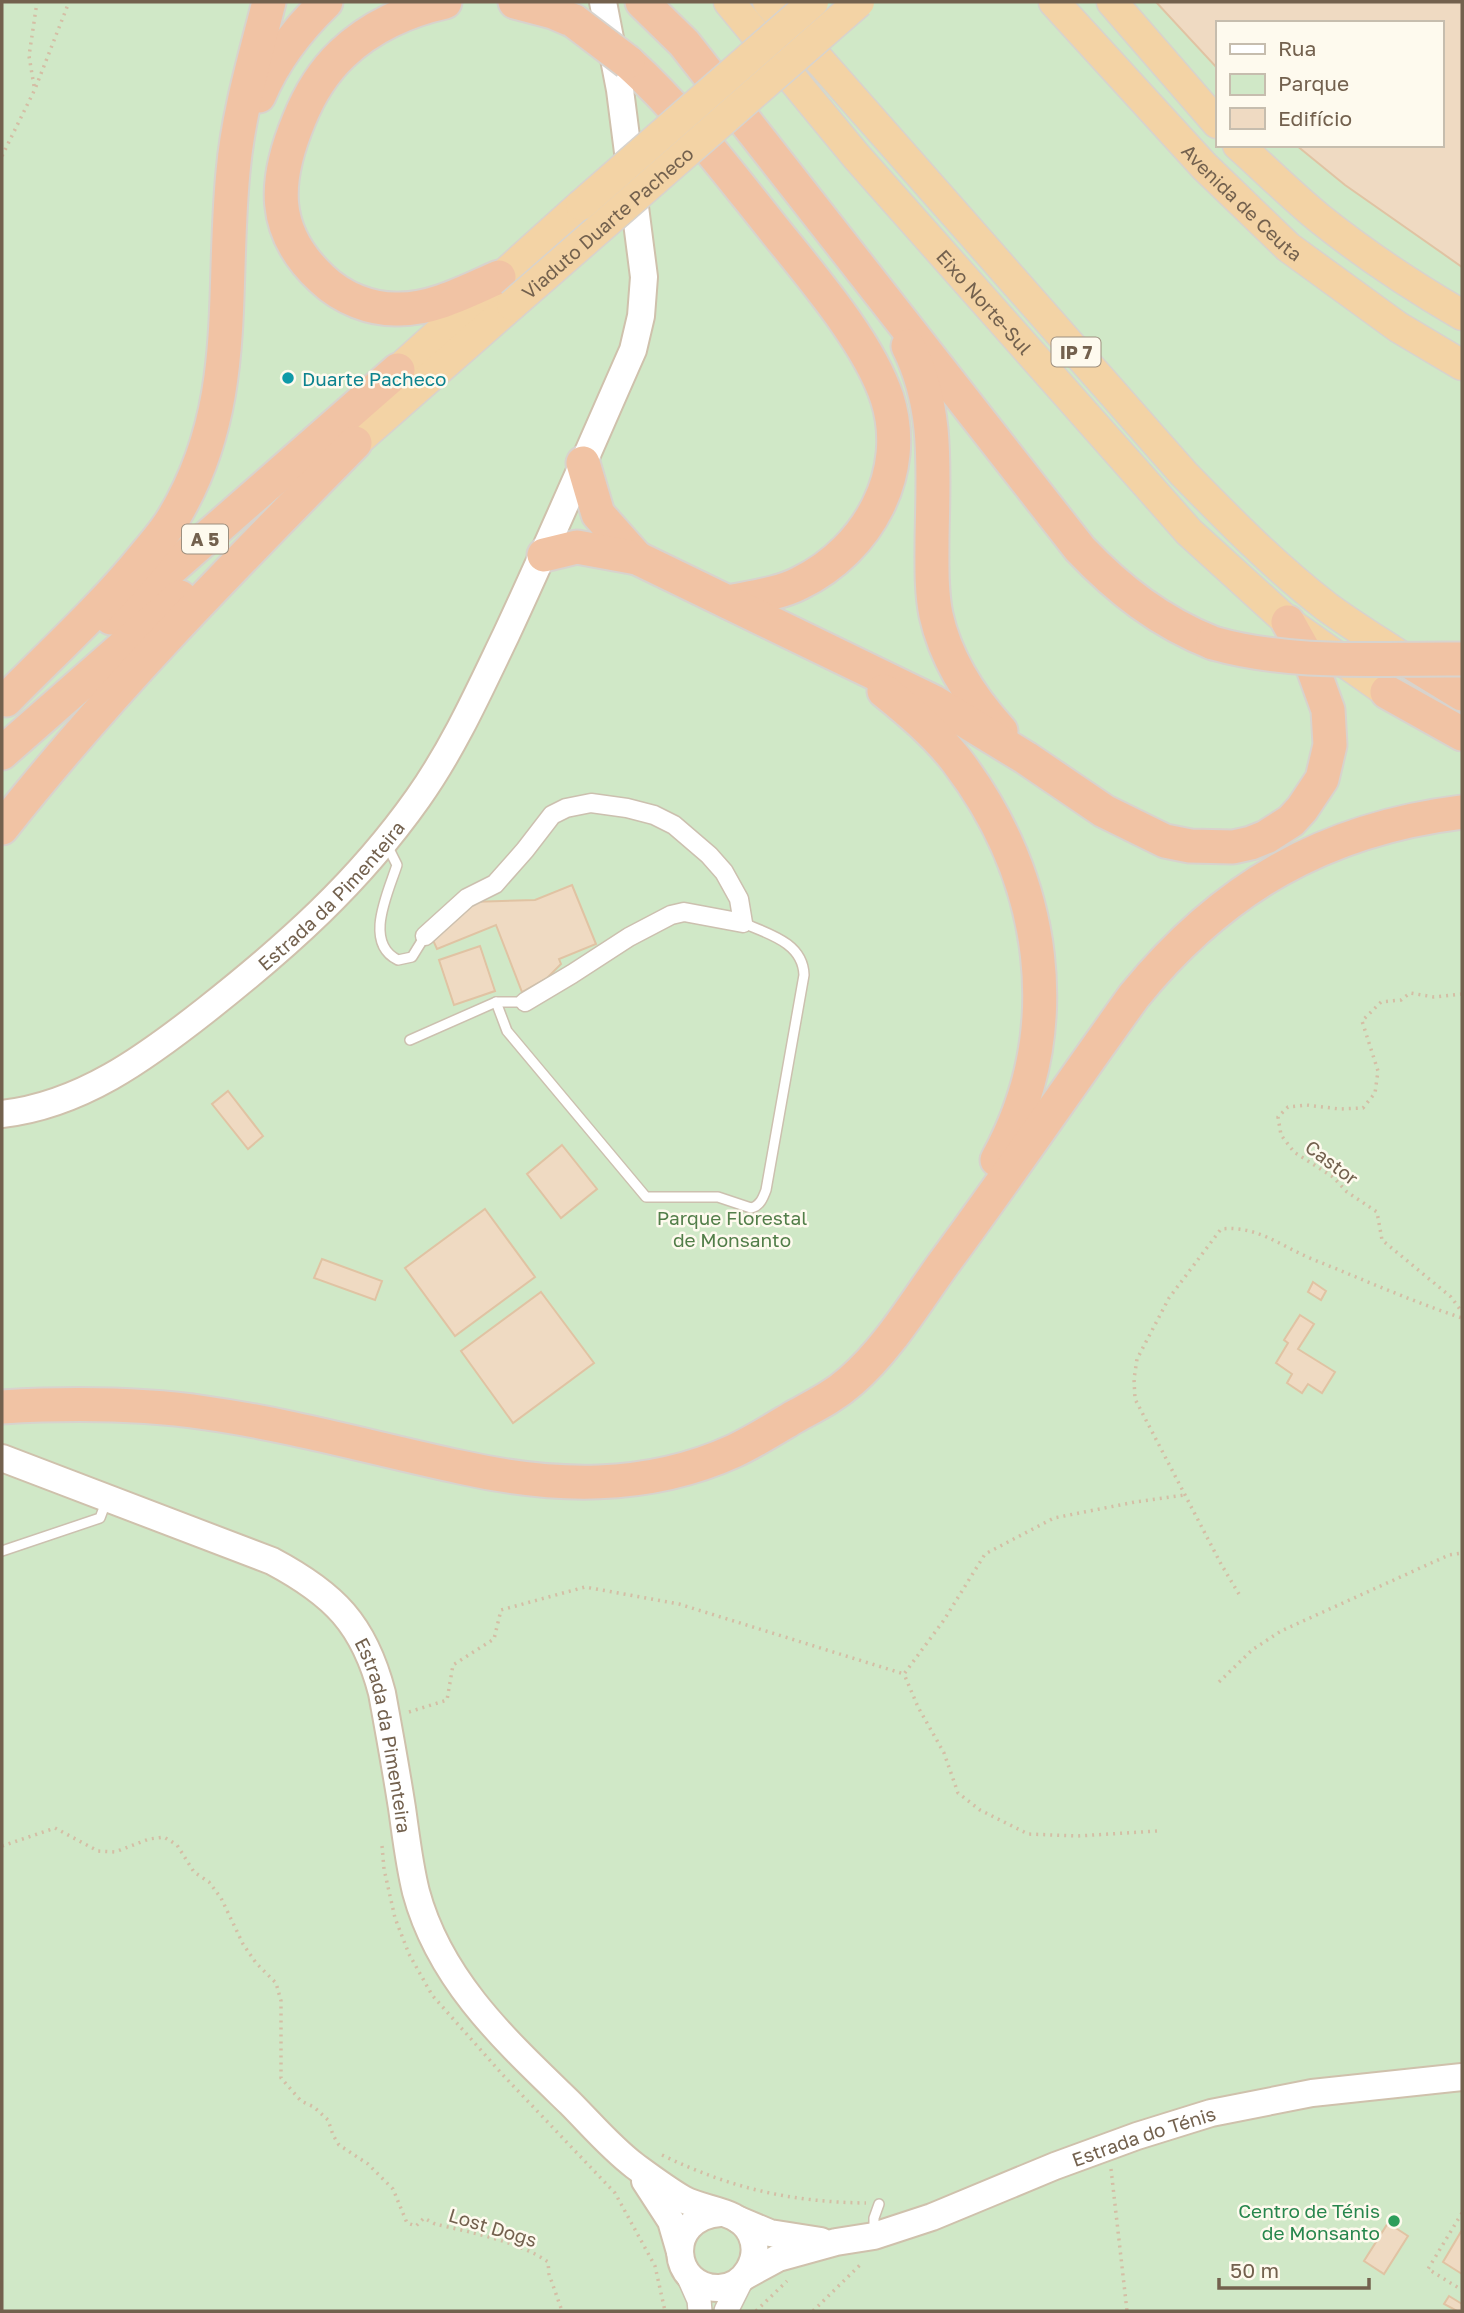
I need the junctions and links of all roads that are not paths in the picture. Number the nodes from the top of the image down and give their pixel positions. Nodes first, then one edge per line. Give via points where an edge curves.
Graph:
1 (269, 2) edge
2 (326, 2) edge
3 (445, 2) edge
4 (515, 2) edge
5 (603, 2) edge
6 (642, 2) edge
7 (729, 2) edge
8 (813, 2) edge
9 (859, 2) edge
10 (1054, 2) edge
11 (1112, 2) edge
12 (771, 6) edge
13 (1216, 121) edge
14 (1240, 147) edge
15 (230, 216) junction
16 (511, 280) junction
17 (885, 298) junction
18 (1462, 315) edge
19 (1462, 365) edge
20 (398, 370) joint
21 (355, 443) junction
22 (583, 463) junction
23 (544, 555) junction
24 (637, 558) junction
25 (728, 602) junction
26 (1288, 622) junction
27 (835, 653) junction
28 (1462, 659) edge
29 (1408, 661) joint
30 (1387, 692) joint
31 (1462, 694) edge
32 (4, 702) edge
33 (1462, 734) edge
34 (2, 753) edge
35 (1026, 758) junction
36 (1462, 812) edge
37 (2, 828) edge
38 (386, 842) junction
39 (743, 923) junction
40 (425, 936) joint
41 (496, 1002) junction
42 (525, 1002) joint
43 (410, 1040) dead end
44 (2, 1114) edge
45 (2, 1407) edge
46 (795, 1416) junction
47 (7, 1466) edge
48 (108, 1499) junction
49 (2, 1551) edge
50 (1462, 2077) edge
51 (641, 2156) junction
52 (879, 2204) road end
53 (730, 2216) junction
54 (836, 2242) junction
55 (870, 2248) junction
56 (683, 2262) junction
57 (743, 2278) junction
58 (701, 2311) edge
59 (726, 2311) edge

1 - 15 highway via 239,121
2 - 15 highway via 292,40 266,80 247,136
3 - 16 highway via 404,15 367,35 342,53 321,78 284,161 280,192 284,218 293,245 310,268 348,298 369,306 419,307
4 - 25 highway, bridge via 574,21 659,91 805,268 849,329 887,398 893,455 887,485 865,530 851,547 797,585
5 - 22 main road, Estrada da Pimenteira via 620,90 644,276 633,350
6 - 17 highway via 684,43
7 - 26 highway, Eixo Norte-Sul / IP 7 via 856,156 1154,495
8 - 16 highway, Viaduto Duarte Pacheco, bridge
9 - 16 highway, Viaduto Duarte Pacheco, bridge
10 - 19 highway, Avenida de Ceuta via 1204,166 1289,247 1398,327
11 - 13 highway, Avenida de Ceuta
12 - 29 highway, Eixo Norte-Sul / IP 7 via 1184,474 1293,579
14 - 18 highway, Avenida de Ceuta via 1347,240
15 - 32 highway via 223,372 212,429 194,481 173,520 122,582
16 - 20 highway, Viaduto Duarte Pacheco
16 - 21 highway, Viaduto Duarte Pacheco
17 - 28 highway, bridge via 1080,549 1110,580 1164,619 1213,643 1265,655
17 - 35 highway via 918,365 930,411 932,577 943,639 970,694
20 - 32 highway, A 5 via 140,596
21 - 34 highway, A 5
21 - 37 highway via 129,678
22 - 23 main road, Estrada da Pimenteira
22 - 24 highway via 598,514
23 - 24 highway via 577,547
23 - 38 main road, Estrada da Pimenteira via 447,754
24 - 25 highway
25 - 27 highway
26 - 30 highway, Eixo Norte-Sul / IP 7
26 - 35 highway via 1321,690 1330,745 1322,779 1291,821 1251,844 1213,848 1165,841 1104,811
27 - 35 highway via 934,702
27 - 46 highway via 932,732 956,759 998,826 1031,911 1040,977 1038,1017 1025,1098 1011,1134 961,1221 874,1339 832,1385
29 - 31 highway
30 - 33 highway
36 - 46 highway via 1370,830 1311,854 1272,873 1205,921 1134,996 875,1354 827,1401
38 - 40 lane via 397,865 380,920 381,943 388,955 398,960 412,957
38 - 44 main road, Estrada da Pimenteira via 314,919 247,978 137,1061 85,1092
39 - 40 street via 739,899 724,872 674,825 654,815 592,803 552,815 495,884 467,898
39 - 41 lane via 782,940 804,963 766,1190 755,1207 718,1197 646,1197 507,1031
39 - 42 street via 684,912 671,915
41 - 42 lane
41 - 43 lane
45 - 46 highway via 121,1405 205,1413 501,1476 586,1484 667,1474 706,1462
47 - 48 main road, Estrada da Pimenteira
48 - 49 lane via 100,1518
48 - 51 main road, Estrada da Pimenteira via 272,1561 327,1596 360,1633 374,1662 387,1719 416,1892 442,1956 475,2005 524,2058
50 - 55 main road, Estrada do Ténis via 1312,2093 1211,2113 1055,2166
51 - 53 main road, Estrada da Pimenteira via 685,2201
51 - 56 main road, Estrada da Pimenteira via 671,2221
52 - 55 lane
53 - 54 main road, Estrada do Ténis via 770,2233
53 - 56 main road via 700,2217 691,2224 685,2232
53 - 57 main road via 747,2227 755,2247
54 - 55 main road, Estrada do Ténis
54 - 57 main road, Estrada do Ténis via 778,2258
56 - 57 main road via 694,2280 713,2288
56 - 58 street, Estrada da Pimenteira
57 - 59 street

